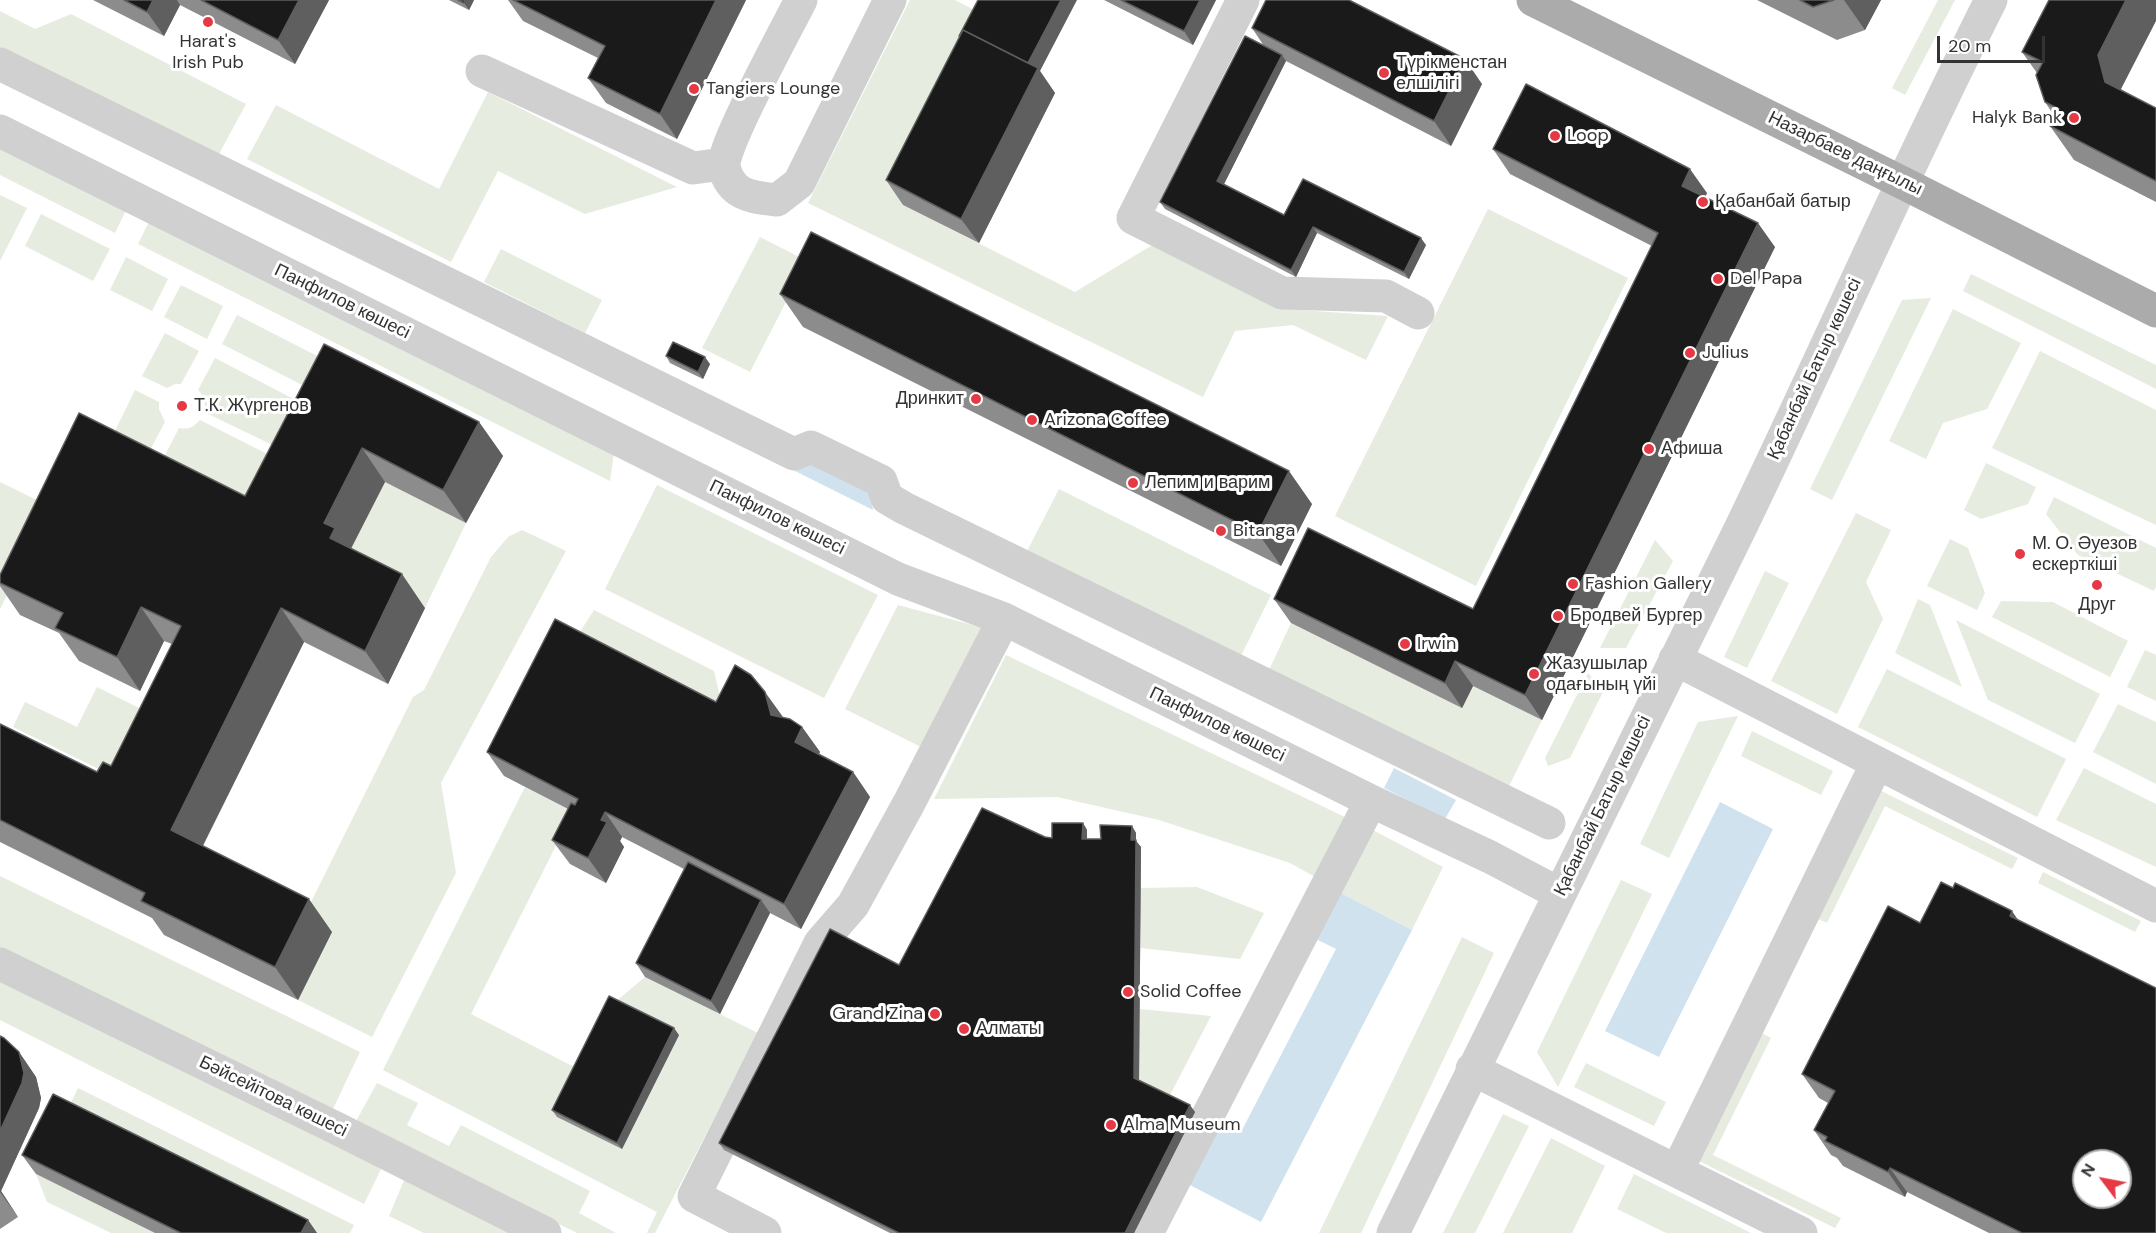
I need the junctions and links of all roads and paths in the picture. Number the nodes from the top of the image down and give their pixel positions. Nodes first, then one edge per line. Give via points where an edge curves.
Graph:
1 (801, 0) edge
2 (890, 0) edge
3 (1243, 0) edge
4 (1533, 0) edge
5 (1991, 0) edge
6 (0, 64) edge
7 (482, 71) dead end
8 (0, 132) edge
9 (723, 164) junction
10 (1901, 182) junction
11 (2156, 311) edge
12 (1418, 313) dead end
13 (1004, 619) junction
14 (1675, 659) junction
15 (1877, 763) junction
16 (1371, 801) junction
17 (1549, 823) dead end
18 (1560, 894) junction
19 (2156, 906) edge
20 (0, 964) edge
21 (1472, 1069) junction
22 (1677, 1171) junction
23 (545, 1233) edge
24 (765, 1233) edge
25 (1147, 1233) edge
26 (1393, 1233) edge
27 (1801, 1233) edge

1 - 9 street via 731,139
2 - 9 street via 799,183 777,200 746,196 730,182
3 - 12 street via 1133,218 1282,293 1386,296
4 - 10 main road, Назарбаев даңғылы
5 - 10 street
6 - 17 street via 794,454 811,447 881,481 887,498 904,508
7 - 9 street via 693,168
8 - 13 street, Панфилов көшесі via 898,579
10 - 11 main road, Назарбаев даңғылы
10 - 14 street, Қабанбай Батыр көшесі
13 - 16 street, Панфилов көшесі
13 - 24 street via 853,905 820,943 694,1196
14 - 15 street
14 - 18 street, Қабанбай Батыр көшесі
15 - 19 street
15 - 22 street
16 - 18 street, Панфилов көшесі via 1490,856
16 - 25 street
18 - 21 street, Қабанбай Батыр көшесі
20 - 23 street, Бәйсейітова көшесі
21 - 22 street
21 - 26 street, Қабанбай Батыр көшесі
22 - 27 street

